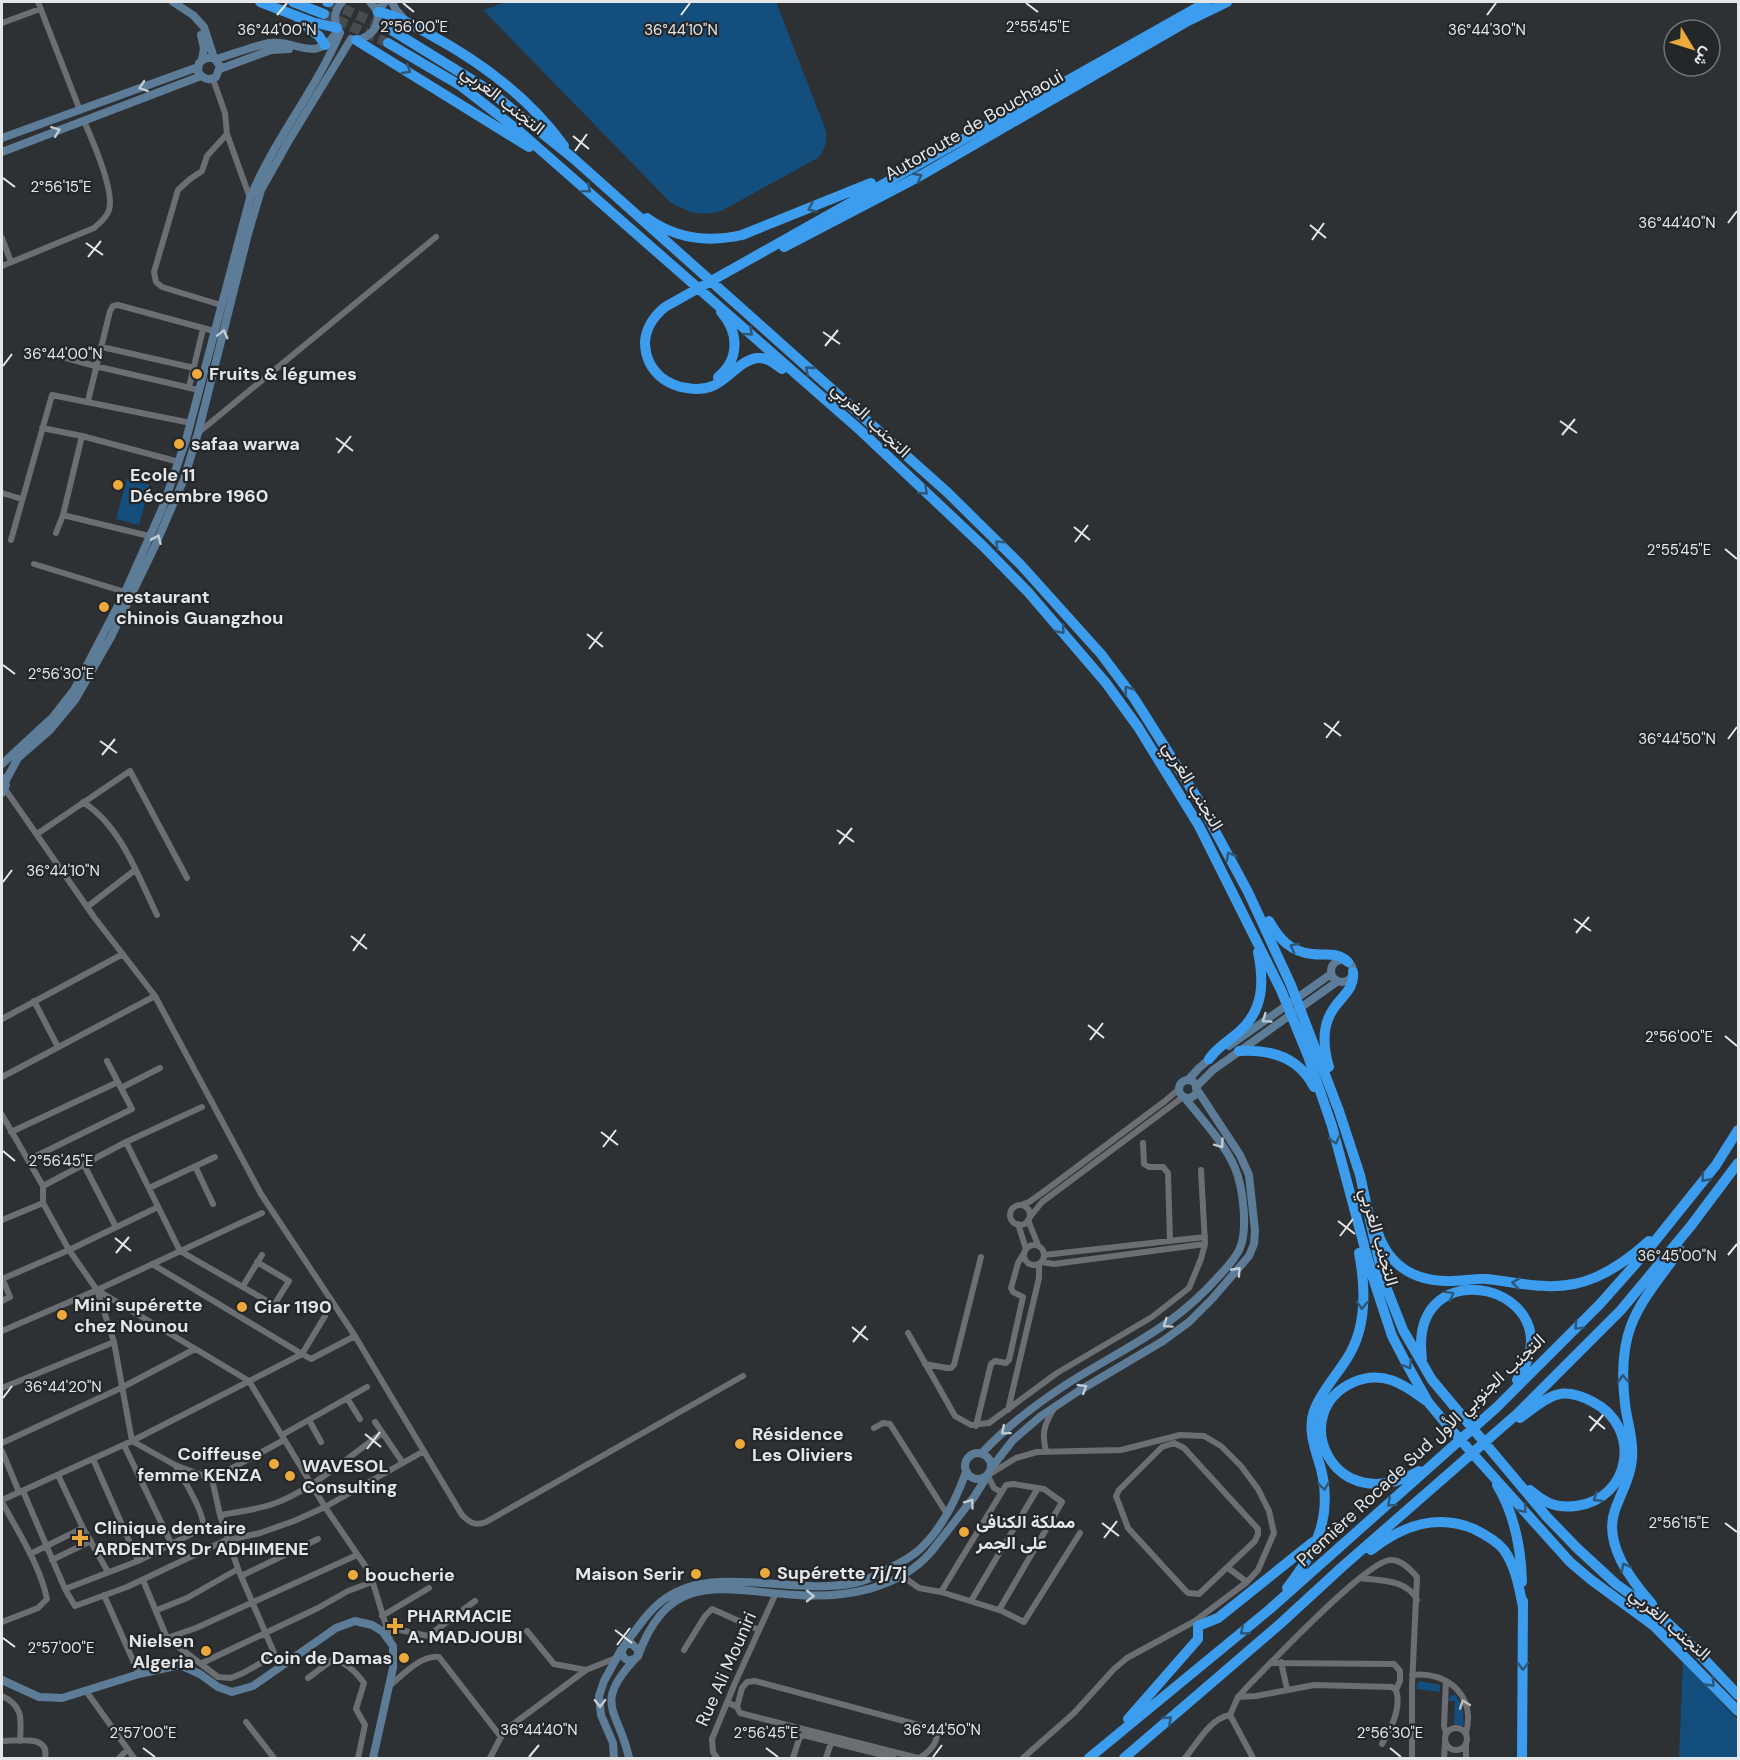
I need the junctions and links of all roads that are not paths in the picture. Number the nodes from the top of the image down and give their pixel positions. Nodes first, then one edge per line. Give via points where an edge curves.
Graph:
1 (38, 2) edge
2 (173, 2) edge
3 (260, 2) edge
4 (293, 2) edge
5 (342, 2) edge
6 (370, 2) edge
7 (385, 2) edge
8 (392, 2) edge
9 (1207, 2) edge
10 (1227, 2) edge
11 (40, 9) junction
12 (377, 12) junction
13 (290, 14) junction
14 (324, 14) tunnel mouth
15 (193, 15) junction
16 (407, 22) junction
17 (2, 23) edge
18 (339, 30) junction
19 (393, 31) tunnel mouth
20 (354, 40) junction
21 (388, 43) tunnel mouth
22 (325, 45) junction
23 (298, 48) junction
24 (215, 59) junction
25 (200, 68) junction
26 (220, 69) junction
27 (213, 79) junction
28 (79, 108) junction
29 (84, 121) junction
30 (227, 134) junction
31 (2, 138) edge
32 (942, 150) junction
33 (2, 152) edge
34 (573, 158) junction
35 (565, 171) junction
36 (598, 181) junction
37 (250, 198) junction
38 (436, 237) dead end
39 (2, 238) edge
40 (11, 262) junction
41 (2, 266) edge
42 (734, 270) junction
43 (691, 292) junction
44 (221, 305) junction
45 (203, 329) junction
46 (214, 331) junction
47 (102, 347) junction
48 (48, 353) dead end
49 (95, 366) junction
50 (194, 368) junction
51 (189, 387) junction
52 (199, 390) junction
53 (88, 401) junction
54 (838, 411) junction
55 (191, 423) junction
56 (42, 428) junction
57 (198, 434) junction
58 (82, 436) junction
59 (179, 462) junction
60 (2, 493) edge
61 (22, 499) junction
62 (63, 515) junction
63 (56, 533) dead end
64 (149, 536) junction
65 (11, 540) dead end
66 (34, 564) dead end
67 (125, 591) junction
68 (2, 764) edge
69 (3, 787) edge
70 (83, 802) junction
71 (37, 834) junction
72 (135, 870) junction
73 (188, 878) dead end
74 (1248, 892) junction
75 (87, 907) junction
76 (157, 915) dead end
77 (1254, 934) junction
78 (123, 954) junction
79 (1350, 967) junction
80 (1331, 974) junction
81 (1338, 981) junction
82 (1286, 987) junction
83 (155, 996) junction
84 (34, 1001) junction
85 (2, 1019) edge
86 (1301, 1023) junction
87 (58, 1047) junction
88 (1239, 1051) junction
89 (1209, 1059) junction
90 (107, 1061) dead end
91 (160, 1068) dead end
92 (2, 1077) edge
93 (1188, 1080) junction
94 (120, 1085) junction
95 (1196, 1087) junction
96 (1182, 1094) junction
97 (202, 1107) dead end
98 (1326, 1109) junction
99 (1339, 1111) junction
100 (2, 1115) edge
101 (1738, 1130) edge
102 (11, 1132) junction
103 (126, 1142) junction
104 (1143, 1143) dead end
105 (215, 1156) dead end
106 (28, 1160) junction
107 (1738, 1164) edge
108 (84, 1165) junction
109 (195, 1166) junction
110 (1201, 1170) dead end
111 (1360, 1175) junction
112 (1347, 1185) junction
113 (43, 1186) junction
114 (149, 1188) junction
115 (43, 1203) junction
116 (213, 1204) dead end
117 (1021, 1205) junction
118 (158, 1207) junction
119 (262, 1212) dead end
120 (1677, 1214) junction
121 (1029, 1218) junction
122 (2, 1220) edge
123 (1018, 1224) junction
124 (116, 1227) junction
125 (1170, 1240) junction
126 (1205, 1240) junction
127 (1038, 1245) junction
128 (69, 1250) junction
129 (180, 1251) junction
130 (1025, 1251) junction
131 (262, 1255) dead end
132 (1044, 1255) junction
133 (981, 1257) dead end
134 (257, 1262) junction
135 (1040, 1263) junction
136 (152, 1264) junction
137 (2, 1278) edge
138 (243, 1286) junction
139 (97, 1290) junction
140 (2, 1301) edge
141 (325, 1316) dead end
142 (2, 1331) edge
143 (908, 1333) dead end
144 (355, 1336) junction
145 (114, 1342) junction
146 (195, 1350) junction
147 (302, 1354) junction
148 (1422, 1363) junction
149 (925, 1364) junction
150 (743, 1376) dead end
151 (249, 1381) junction
152 (367, 1387) dead end
153 (2, 1388) edge
154 (121, 1388) junction
155 (347, 1398) junction
156 (1503, 1401) junction
157 (1428, 1402) junction
158 (1057, 1405) junction
159 (1008, 1410) junction
160 (360, 1419) dead end
161 (309, 1420) junction
162 (375, 1422) dead end
163 (976, 1426) junction
164 (874, 1428) dead end
165 (382, 1433) junction
166 (283, 1438) junction
167 (132, 1441) junction
168 (1460, 1441) junction
169 (321, 1442) dead end
170 (2, 1443) edge
171 (124, 1445) junction
172 (2, 1451) edge
173 (424, 1451) junction
174 (1046, 1451) junction
175 (982, 1453) junction
176 (1467, 1458) junction
177 (93, 1459) junction
178 (403, 1463) junction
179 (175, 1465) junction
180 (1484, 1465) junction
181 (966, 1472) junction
182 (989, 1473) junction
183 (58, 1474) junction
184 (1514, 1476) junction
185 (212, 1479) junction
186 (311, 1484) junction
187 (1038, 1488) junction
188 (21, 1491) junction
189 (1001, 1492) junction
190 (2, 1501) edge
191 (325, 1507) junction
192 (946, 1514) junction
193 (220, 1515) junction
194 (83, 1528) junction
195 (1080, 1533) dead end
196 (1319, 1537) junction
197 (318, 1539) dead end
198 (229, 1540) junction
199 (91, 1541) junction
200 (172, 1545) junction
201 (46, 1546) junction
202 (30, 1554) junction
203 (357, 1555) junction
204 (52, 1560) junction
205 (138, 1561) junction
206 (1228, 1568) junction
207 (238, 1569) junction
208 (108, 1572) junction
209 (241, 1576) junction
210 (902, 1576) junction
211 (1359, 1577) junction
212 (143, 1580) junction
213 (372, 1582) junction
214 (1247, 1582) junction
215 (429, 1588) dead end
216 (65, 1589) junction
217 (941, 1592) junction
218 (776, 1593) junction
219 (104, 1595) junction
220 (475, 1601) dead end
221 (1417, 1601) junction
222 (253, 1602) junction
223 (971, 1602) junction
224 (1523, 1607) junction
225 (1270, 1609) junction
226 (157, 1610) junction
227 (999, 1611) junction
228 (382, 1616) junction
229 (2, 1622) edge
230 (1197, 1623) junction
231 (1280, 1624) junction
232 (386, 1627) junction
233 (1674, 1629) junction
234 (527, 1630) dead end
235 (759, 1630) junction
236 (266, 1632) junction
237 (167, 1638) junction
238 (393, 1646) junction
239 (623, 1648) junction
240 (684, 1650) dead end
241 (275, 1655) junction
242 (637, 1657) junction
243 (616, 1658) junction
244 (1281, 1662) junction
245 (202, 1663) junction
246 (1271, 1663) junction
247 (283, 1665) junction
248 (586, 1670) junction
249 (139, 1674) junction
250 (1412, 1675) junction
251 (308, 1678) dead end
252 (2, 1680) edge
253 (1446, 1681) junction
254 (388, 1687) junction
255 (1287, 1689) junction
256 (86, 1690) junction
257 (1396, 1690) junction
258 (1738, 1695) edge
259 (2, 1696) edge
260 (1238, 1697) junction
261 (728, 1702) junction
262 (737, 1707) junction
263 (1738, 1711) edge
264 (1230, 1715) junction
265 (246, 1722) dead end
266 (1446, 1733) junction
267 (1466, 1733) junction
268 (501, 1737) junction
269 (2, 1740) edge
270 (1110, 1740) junction
271 (20, 1741) junction
272 (831, 1743) junction
273 (1445, 1743) junction
274 (1466, 1743) junction
275 (1382, 1744) dead end
276 (127, 1750) junction
277 (45, 1758) edge
278 (118, 1758) edge
279 (134, 1758) edge
280 (274, 1758) edge
281 (358, 1758) edge
282 (373, 1758) edge
283 (490, 1758) edge
284 (614, 1758) edge
285 (629, 1758) edge
286 (717, 1758) edge
287 (793, 1758) edge
288 (826, 1758) edge
289 (894, 1758) edge
290 (1023, 1758) edge
291 (1089, 1758) edge
292 (1124, 1758) edge
293 (1185, 1758) edge
294 (1253, 1758) edge
295 (1412, 1758) edge
296 (1444, 1758) edge
297 (1466, 1758) edge
298 (1522, 1758) edge

1 - 11 street
2 - 15 street
3 - 13 highway
4 - 14 highway
5 - 18 street via 335,14
6 - 12 street
7 - 12 street
8 - 16 street
9 - 32 highway, Autoroute de Bouchaoui
42 -> 10 highway, Autoroute de Bouchaoui via 920,176
11 - 17 street
11 - 28 street
12 - 16 highway
12 - 20 street via 374,31
13 - 18 highway
13 - 22 highway
15 - 24 street via 204,27
15 - 25 street via 204,43
16 - 34 highway via 491,72 533,110
18 - 20 street
18 - 22 street
18 - 37 street via 326,63 261,172
19 - 34 highway, التجنب الغربي via 487,89
20 -> 35 highway
57 -> 20 street via 261,190
21 - 35 highway, التجنب الغربي via 461,86
22 - 23 street
23 - 24 street via 274,43
23 - 26 street via 271,50
24 - 25 street via 210,57
24 - 26 street
25 - 27 street via 206,79
25 -> 28 street
25 - 29 street
26 - 27 street
27 - 30 street via 225,113
28 - 29 street
28 - 29 street
28 - 31 street
33 -> 29 street
29 - 40 street via 110,194 110,210 94,228
30 - 37 street
30 - 44 street via 207,156 200,173 178,190 154,272 162,287
32 -> 36 highway via 819,205 726,239 692,238 664,229
32 - 42 highway, Autoroute de Bouchaoui
34 - 36 highway, التجنب الغربي
35 -> 43 highway, التجنب الغربي
74 -> 36 highway, التجنب الغربي via 1199,801 1134,698 1041,587 947,492
37 - 44 street
38 - 57 street
39 - 40 street
40 - 41 street
42 - 43 highway
43 - 43 highway via 724,316 735,339 734,357 727,368 702,384 668,378 656,365 651,350 652,333 661,316
43 -> 54 highway, التجنب الغربي
43 - 54 highway via 656,314 646,332 649,362 660,377 677,386 706,388 754,359 768,359
44 - 46 street
45 - 46 street
45 - 47 street via 115,305 110,310
45 - 50 street
46 - 52 street
47 - 49 street
47 - 50 street
48 - 49 street
49 - 51 street
49 - 53 street
50 - 51 street
51 - 52 street
52 - 55 street
53 - 55 street
53 - 56 street via 52,395
54 -> 77 highway, التجنب الغربي via 983,546 1106,683 1199,826
55 - 59 street
56 - 58 street
56 - 61 street
69 -> 57 street via 18,758 67,711 111,637 184,480
58 - 59 street
58 - 62 street
59 - 64 street
60 - 61 street
61 - 65 street
62 - 63 street
62 - 64 street
64 - 67 street
66 - 67 street
67 - 68 street via 85,671 62,706
69 - 71 street
70 - 71 street
70 - 72 street via 114,834
70 - 73 street via 130,771
71 - 75 street
72 - 75 street
72 - 76 street
79 -> 74 highway via 1339,955 1306,953 1288,945
74 - 82 highway, التجنب الغربي
75 - 78 street
77 - 82 highway, التجنب الغربي
77 - 89 highway via 1262,975 1259,1002 1245,1026
78 - 83 street
78 - 84 street
79 - 80 street via 1338,962 1332,966
79 - 81 street via 1348,981
79 - 99 highway via 1352,986 1332,1011 1324,1035
80 - 81 street
80 -> 89 street
81 - 88 street
82 - 86 highway, التجنب الغربي
83 - 87 street
83 - 144 street via 261,1194
84 - 85 street
84 - 87 street
86 - 98 highway, التجنب الغربي
86 - 99 highway, التجنب الغربي
87 - 92 street
88 - 95 street
88 - 98 highway via 1268,1051 1293,1062 1308,1077
89 - 93 street
90 - 94 street
91 - 94 street
93 - 95 street
93 - 96 street via 1181,1083
94 - 102 street
94 - 106 street via 132,1109
95 - 96 street via 1192,1097
158 -> 95 street via 1183,1327 1246,1262 1252,1250 1255,1231 1246,1168
96 - 117 street via 1165,1101 1040,1195
96 - 121 street via 1042,1202
96 -> 175 street via 1236,1172 1244,1229 1236,1256 1205,1293 1180,1314 1056,1391
97 - 103 street
98 -> 112 highway, التجنب الغربي
99 - 111 highway, التجنب الغربي
100 - 102 street
101 -> 120 highway, Première Rocade Sud التجنب الجنوبي الأول via 1716,1166
102 - 106 street
103 - 108 street
103 - 114 street
104 - 125 street via 1144,1164 1163,1167 1168,1173
105 - 109 street
106 - 113 street
107 - 176 highway, Première Rocade Sud التجنب الجنوبي الأول via 1621,1310
233 -> 107 highway via 1630,1576 1613,1536 1614,1513 1632,1458 1625,1405 1624,1348 1638,1308
108 - 113 street
108 - 124 street
109 - 114 street
109 - 116 street
110 - 126 street
120 -> 111 highway via 1638,1251 1595,1277 1575,1284 1551,1287 1485,1279 1440,1281 1416,1275 1395,1264 1388,1255
111 - 148 highway, التجنب الغربي via 1383,1279 1403,1330
112 -> 157 highway, التجنب الغربي via 1392,1336
112 -> 196 highway via 1363,1274 1361,1324 1348,1357 1314,1412 1313,1440 1325,1498
113 - 115 street
114 - 118 street
115 - 122 street
115 - 128 street
117 - 121 street via 1028,1209
117 - 123 street via 1010,1212
118 - 124 street
118 - 129 street
119 - 129 street
120 -> 156 highway, Première Rocade Sud التجنب الجنوبي الأول via 1600,1304
121 - 123 street
121 - 127 street
123 - 130 street
124 - 128 street
125 - 126 street
125 - 132 street
126 - 135 street
126 - 159 street via 1187,1291 1152,1317 1057,1373
127 - 130 street
127 - 132 street
128 - 137 street
128 - 139 street
129 - 136 street
129 - 138 street
130 - 135 street via 1029,1264
130 - 163 street via 1011,1288 1023,1297 1009,1360 991,1364
131 - 134 street
132 - 135 street
133 - 149 street via 954,1365 948,1368
134 - 138 street
134 - 138 street via 289,1281 274,1305
135 - 159 street
136 - 139 street
136 - 147 street
137 - 140 street via 10,1297
139 - 142 street
139 - 145 street
139 - 146 street
141 - 147 street
143 - 149 street
144 - 147 street via 311,1359
144 - 173 street
145 - 153 street
145 - 154 street
146 - 151 street
146 - 154 street
147 - 151 street
148 -> 156 highway via 1419,1342 1424,1322 1436,1304 1453,1291 1492,1292 1511,1300 1526,1317 1531,1350 1526,1367
148 - 184 highway, التجنب الغربي via 1461,1416
149 - 163 street via 955,1416
150 - 173 street via 477,1525 462,1515
151 - 166 street
151 - 167 street
152 - 155 street
154 - 167 street
154 - 170 street
155 - 160 street
155 - 161 street
156 - 168 highway, Première Rocade Sud التجنب الجنوبي الأول
157 - 168 highway via 1404,1385 1382,1377 1346,1386 1324,1409 1322,1431 1326,1452 1336,1468 1352,1480 1386,1484 1419,1471
157 - 180 highway, التجنب الغربي
158 - 174 street via 1043,1431
158 - 182 street via 1018,1435
159 - 163 street via 989,1423
161 - 166 street
161 - 169 street
162 - 165 street
164 - 192 street via 890,1424
165 - 178 street
165 - 186 street
166 - 185 street
166 - 186 street
167 - 171 street
167 - 179 street
168 -> 225 highway, Première Rocade Sud التجنب الجنوبي الأول
171 - 177 street
171 - 200 street
172 - 188 street
173 - 178 street
174 - 182 street via 1016,1458
174 - 214 street via 1121,1450 1180,1435 1204,1436 1221,1446 1258,1489 1274,1533 1258,1570
175 - 181 street via 968,1458
175 - 182 street via 988,1457
176 -> 184 highway via 1543,1401 1567,1392 1599,1405 1619,1426 1624,1440 1622,1468 1618,1479 1591,1503 1570,1507 1549,1503
176 - 231 highway, Première Rocade Sud التجنب الجنوبي الأول
177 - 183 street
177 - 205 street
178 - 191 street
179 - 185 street
179 - 200 street via 205,1526
180 - 224 highway via 1516,1527
180 -> 263 highway, التجنب الغربي via 1570,1562 1654,1626
181 - 182 street via 976,1480
181 - 192 street
182 - 189 street via 994,1488
210 -> 182 street via 931,1552
183 - 188 street
183 - 194 street
184 - 233 highway, التجنب الغربي via 1594,1565
185 - 193 street
186 - 191 street
186 - 193 street via 271,1505
187 - 189 street via 1013,1484 1006,1485
187 - 223 street
187 - 227 street via 1062,1502
188 - 190 street
188 - 201 street
189 - 217 street
190 - 202 street
191 - 198 street via 278,1528
191 - 203 street
192 - 239 street via 919,1551 874,1577 855,1583 796,1586 712,1581 680,1590 653,1608
193 - 198 street
194 - 199 street
194 - 201 street
195 - 227 street via 1024,1622
196 - 225 highway via 1304,1565
196 - 230 highway via 1218,1618
197 - 209 street
198 - 207 street
198 - 212 street
199 - 204 street
199 - 208 street
200 - 205 street
201 - 202 street
201 - 204 street
202 - 229 street via 47,1599 38,1608
203 - 213 street
203 - 222 street
204 - 216 street
205 - 208 street
206 - 206 street via 1255,1541 1258,1529 1179,1444 1168,1444 1117,1492 1128,1528 1188,1593 1204,1591
206 - 214 street
207 - 209 street
207 - 226 street
208 - 216 street
209 - 222 street
210 - 217 street via 919,1588
218 -> 210 street via 846,1594
211 - 221 street via 1402,1584
211 - 221 street via 1385,1561 1398,1561 1417,1577
211 - 246 street
212 - 219 street
212 - 226 street
213 - 228 street
213 - 236 street
214 - 230 street
215 - 228 street
216 - 219 street via 75,1606
217 - 223 street
218 - 235 street, Rue Ali Mouniri
218 - 242 street via 710,1589 679,1599 650,1627
219 - 249 street
220 - 232 street via 428,1636
221 - 250 street
222 - 236 street
222 - 237 street
223 - 227 street
224 - 231 highway via 1515,1573 1504,1550 1486,1534 1463,1525 1426,1521 1406,1527 1374,1548
224 -> 298 highway
225 -> 270 highway, Première Rocade Sud التجنب الجنوبي الأول
226 - 237 street
228 - 232 street
230 - 270 highway via 1198,1639
230 - 290 street via 1121,1663 1074,1713
292 -> 231 highway, Première Rocade Sud التجنب الجنوبي الأول
232 - 238 street
233 - 258 highway, التجنب الغربي
234 - 248 street via 554,1664
235 - 240 street via 712,1609
235 - 261 street, Rue Ali Mouniri
236 - 241 street
236 - 245 street
237 - 245 street
238 - 247 street via 382,1631 355,1621 336,1628
238 - 254 street
239 - 242 street via 626,1660
239 - 242 street via 635,1645 639,1650
239 - 243 street
241 - 245 street via 231,1678 218,1677
241 - 247 street
242 - 285 street via 611,1695 612,1716
243 - 248 street
243 -> 284 street via 598,1704 613,1743
244 - 246 street
244 - 255 street
244 - 257 street via 1394,1664 1400,1671
246 - 260 street
247 - 249 street via 253,1686 232,1692 180,1665
248 - 268 street
249 - 256 street
250 - 253 street
250 - 295 street
251 - 281 street via 332,1659 341,1661 364,1683 356,1709 365,1725
252 - 256 street via 39,1697 62,1698
253 - 266 street
267 -> 253 street via 1464,1700
254 - 268 street via 420,1662 439,1657
254 - 282 street
255 - 257 street via 1314,1685
255 - 260 street
256 - 276 street
257 - 275 street via 1396,1710
259 - 271 street via 18,1709
260 - 264 street
261 - 262 street
261 - 286 street, Rue Ali Mouniri via 712,1739
262 - 262 street via 740,1713 918,1758 937,1738 930,1728 755,1681 742,1688
264 - 293 street via 1213,1724
264 - 294 street
265 - 280 street
266 - 267 street via 1458,1727
266 - 273 street
267 - 274 street
268 - 283 street
269 - 271 street
270 - 291 highway, Première Rocade Sud التجنب الجنوبي الأول
271 - 277 street via 43,1744
272 - 287 street via 801,1736
272 - 288 street
272 - 289 street
273 - 274 street via 1457,1750
273 - 296 street
274 - 297 street
276 - 278 street
276 - 279 street

